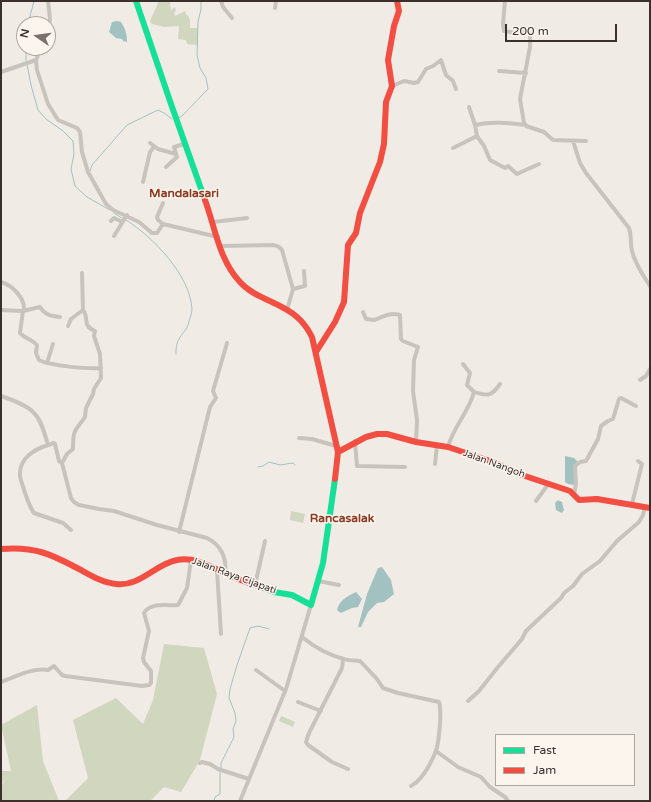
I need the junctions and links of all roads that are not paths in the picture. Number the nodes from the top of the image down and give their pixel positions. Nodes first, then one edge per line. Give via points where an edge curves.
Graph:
1 (48, 1) edge
2 (136, 1) edge
3 (221, 1) edge
4 (276, 1) edge
5 (397, 1) edge
6 (505, 1) edge
7 (274, 8) dead end
8 (50, 16) edge
9 (232, 18) dead end
10 (38, 56) edge
11 (36, 60) junction
12 (499, 70) dead end
13 (1, 72) edge
14 (526, 73) junction
15 (392, 86) junction
16 (456, 89) dead end
17 (469, 107) dead end
18 (475, 125) junction
19 (526, 125) junction
20 (477, 136) junction
21 (574, 141) junction
22 (586, 141) dead end
23 (184, 144) junction
24 (453, 148) dead end
25 (176, 154) junction
26 (539, 164) dead end
27 (166, 167) dead end
28 (144, 182) dead end
29 (164, 204) dead end
30 (247, 218) dead end
31 (124, 219) junction
32 (112, 221) dead end
33 (213, 222) junction
34 (163, 224) junction
35 (114, 236) dead end
36 (218, 237) junction
37 (220, 246) junction
38 (304, 271) dead end
39 (82, 273) dead end
40 (1, 282) edge
41 (650, 286) edge
42 (293, 290) junction
43 (1, 310) edge
44 (24, 310) junction
45 (83, 310) junction
46 (287, 310) junction
47 (363, 312) dead end
48 (60, 317) dead end
49 (68, 326) dead end
50 (227, 343) dead end
51 (53, 344) dead end
52 (316, 352) junction
53 (47, 363) junction
54 (462, 364) dead end
55 (101, 368) junction
56 (650, 369) edge
57 (640, 380) dead end
58 (500, 384) dead end
59 (474, 392) junction
60 (1, 396) edge
61 (636, 406) dead end
62 (299, 438) dead end
63 (356, 442) junction
64 (416, 442) junction
65 (48, 445) junction
66 (437, 445) junction
67 (448, 447) junction
68 (337, 449) junction
69 (638, 461) dead end
70 (62, 463) junction
71 (435, 464) dead end
72 (405, 467) dead end
73 (549, 483) junction
74 (574, 496) junction
75 (536, 501) dead end
76 (632, 504) junction
77 (648, 508) edge
78 (70, 530) dead end
79 (179, 532) junction
80 (265, 541) dead end
81 (1, 549) edge
82 (192, 560) junction
83 (217, 570) junction
84 (225, 573) junction
85 (318, 581) junction
86 (255, 582) junction
87 (339, 585) dead end
88 (311, 605) junction
89 (221, 634) dead end
90 (302, 637) junction
91 (344, 659) junction
92 (256, 670) dead end
93 (1, 682) edge
94 (285, 691) junction
95 (468, 701) dead end
96 (298, 702) dead end
97 (321, 711) junction
98 (436, 751) junction
99 (200, 763) dead end
100 (348, 769) dead end
101 (249, 779) junction
102 (411, 786) dead end
103 (240, 801) edge
104 (508, 801) edge

1 - 8 street
2 - 23 main road
3 - 9 street
4 - 7 street
5 - 15 main road via 399,11 388,60
6 - 14 street via 504,31 520,34 525,29 530,34
10 - 11 street
11 - 13 street
11 - 31 street via 44,93 54,115 80,132 88,172 106,204
12 - 14 street
14 - 19 street via 520,100 521,113
15 - 16 street via 404,81 418,82 426,69 441,60
15 - 52 main road via 386,102 384,144 380,162 360,213 356,233 348,245 344,302 336,322
17 - 18 street
18 - 19 street via 504,122
18 - 20 street
19 - 21 street via 544,132 553,140
20 - 24 street
20 - 26 street via 490,160 505,168 508,166 517,174
21 - 22 street
21 - 41 street via 583,168 629,228 638,268
23 - 25 street via 174,147
23 - 33 main road
25 - 27 street via 175,160
25 - 28 street via 152,145
29 - 34 street via 157,217
30 - 33 street
31 - 32 street via 114,218
31 - 34 street via 139,222 153,234
31 - 35 street
33 - 36 main road
34 - 36 street
36 - 37 main road
37 - 42 street via 279,247
37 - 46 main road via 226,263 239,283
38 - 42 street via 304,287
39 - 45 street
40 - 44 street via 16,291
42 - 46 street
43 - 44 street
44 - 48 street via 40,307 49,315
44 - 53 street via 20,332 24,338 35,343 38,347 36,353 39,360
45 - 49 street via 71,319
45 - 55 street via 87,325 95,331
46 - 52 main road via 308,327
47 - 64 street via 366,319 374,320 391,313 400,315 402,341 418,347 414,357 413,385 417,420
50 - 79 street via 213,391 216,398 210,407
51 - 53 street
52 - 68 main road
53 - 55 street via 88,369
54 - 59 street via 470,373 467,385
55 - 70 street via 101,378 86,408 85,417 74,433 73,449
56 - 57 street
58 - 59 street via 494,393
59 - 67 street via 472,402 455,429
60 - 65 street via 34,414
61 - 74 street via 619,399 614,417 601,426 598,439 586,461 575,466
62 - 68 street via 312,439
63 - 64 main road, Jalan Nangoh via 381,434
63 - 68 main road, Jalan Nangoh
63 - 72 street via 357,466
64 - 66 main road, Jalan Nangoh
65 - 70 street via 54,444
65 - 78 street via 30,453 22,464 20,475 28,504 34,513 63,523
66 - 67 main road, Jalan Nangoh
66 - 71 street
67 - 73 main road, Jalan Nangoh
68 - 85 main road via 336,474
69 - 76 street via 642,464
70 - 79 street via 71,498 77,504 114,511
73 - 74 main road, Jalan Nangoh via 570,491
73 - 75 street
74 - 76 main road, Jalan Nangoh via 579,500 597,499
76 - 77 main road, Jalan Nangoh
77 - 95 street via 639,522 582,574 526,631 479,691
79 - 84 street via 213,541 225,557
80 - 86 street
81 - 82 main road, Jalan Raya Cijapati via 36,549 118,585 138,581 178,560
82 - 83 main road, Jalan Raya Cijapati
82 - 93 street via 187,588 178,605 149,608 144,613 148,634 143,658 151,671 149,685 65,676 54,666 48,670 35,670
83 - 84 main road, Jalan Raya Cijapati
83 - 89 street
84 - 86 main road, Jalan Raya Cijapati
85 - 87 street
85 - 88 main road
86 - 88 main road, Jalan Raya Cijapati via 276,592 292,595
88 - 90 street
90 - 91 street via 330,655
90 - 94 street
91 - 97 street
91 - 98 street via 360,661 383,688 439,702
92 - 94 street
94 - 101 street
96 - 97 street
97 - 100 street via 309,733 307,744 332,762
98 - 102 street via 425,771
98 - 104 street via 458,767 481,777
99 - 101 street via 210,764
101 - 103 street

